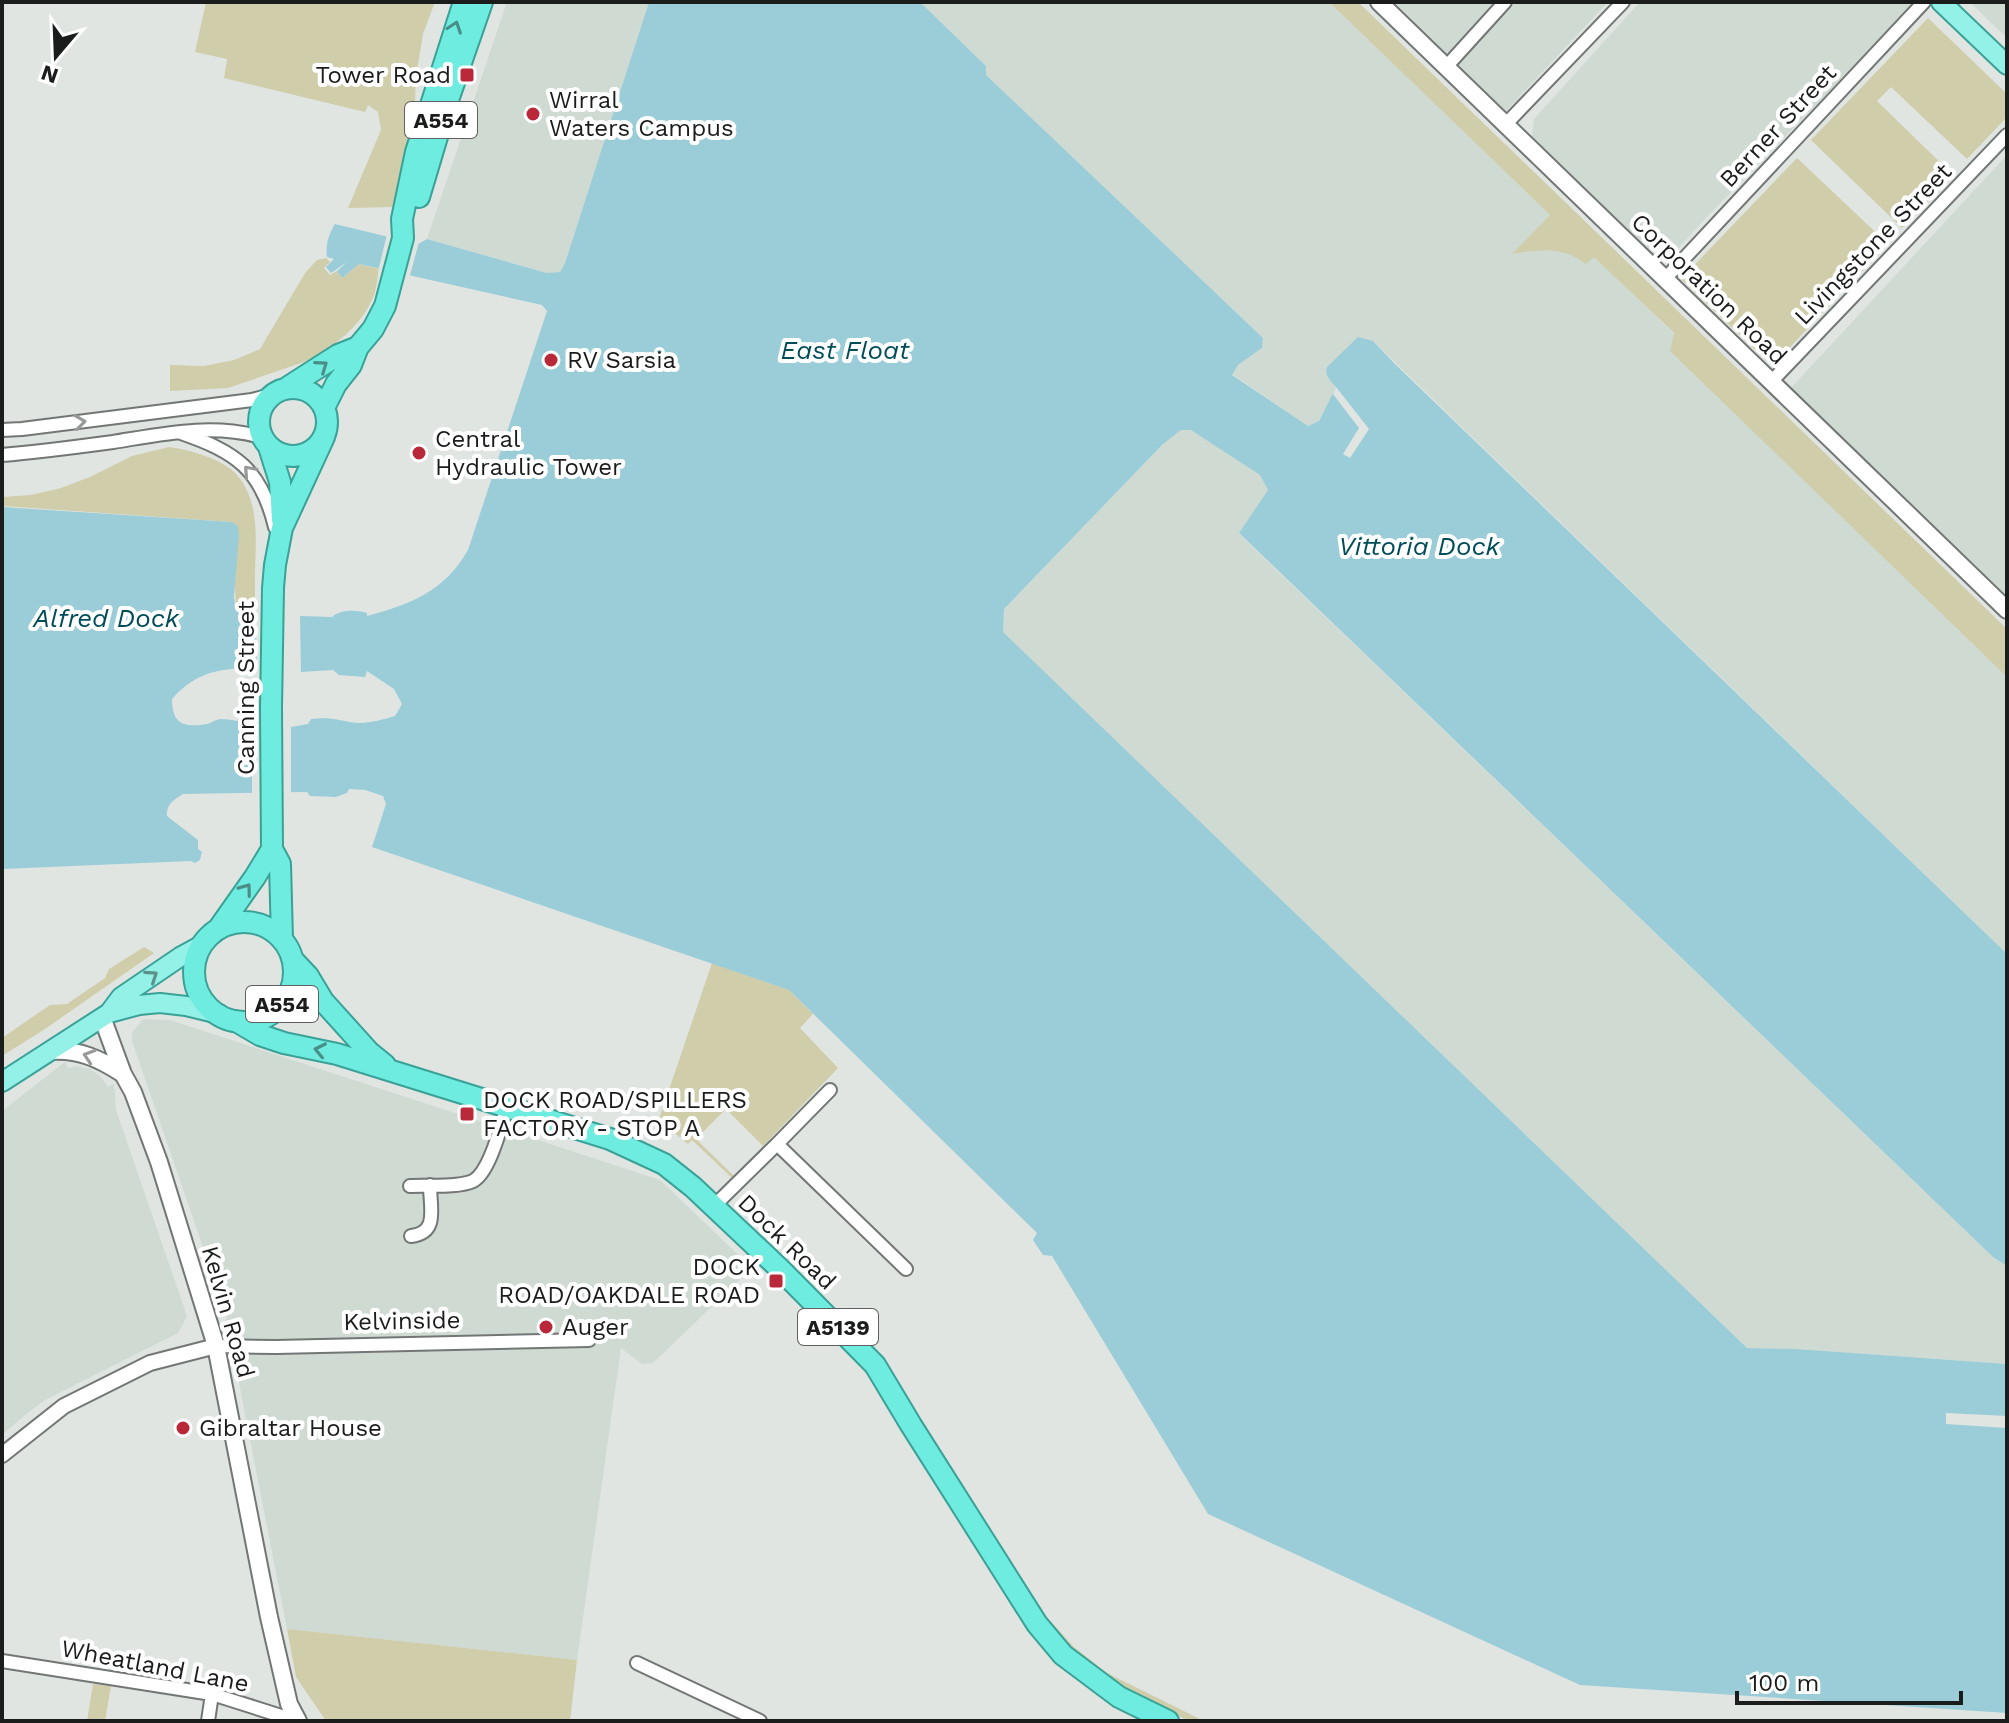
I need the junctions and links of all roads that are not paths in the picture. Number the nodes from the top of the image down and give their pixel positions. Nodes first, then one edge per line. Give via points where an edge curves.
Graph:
1 (464, 2) edge
2 (482, 2) edge
3 (1379, 2) edge
4 (1505, 2) edge
5 (1623, 2) edge
6 (1924, 2) edge
7 (1941, 2) edge
8 (2007, 65) edge
9 (1446, 67) junction
10 (1505, 125) junction
11 (2007, 135) edge
12 (403, 238) junction
13 (1664, 280) junction
14 (358, 347) junction
15 (1771, 382) junction
16 (279, 391) junction
17 (324, 408) junction
18 (2, 430) edge
19 (178, 432) junction
20 (324, 437) junction
21 (265, 442) junction
22 (2, 455) edge
23 (281, 535) junction
24 (2007, 610) edge
25 (272, 849) junction
26 (219, 928) junction
27 (282, 939) junction
28 (202, 945) junction
29 (293, 960) junction
30 (106, 1015) junction
31 (227, 1018) junction
32 (51, 1051) junction
33 (395, 1072) junction
34 (123, 1074) junction
35 (2, 1082) edge
36 (830, 1090) dead end
37 (507, 1107) junction
38 (777, 1144) junction
39 (430, 1185) junction
40 (410, 1186) dead end
41 (713, 1207) junction
42 (411, 1236) dead end
43 (906, 1269) dead end
44 (589, 1340) dead end
45 (216, 1346) junction
46 (2, 1455) edge
47 (2, 1661) edge
48 (637, 1663) dead end
49 (212, 1694) junction
50 (208, 1721) edge
51 (298, 1721) edge
52 (760, 1721) edge
53 (1168, 1721) edge

12 -> 1 highway, A554 via 416,152
2 - 12 highway, A554 via 412,225
3 - 9 main road, Corporation Road
4 - 9 street
5 - 10 street
6 - 13 street, Berner Street
7 - 8 main road
9 - 10 main road, Corporation Road
10 - 13 main road, Corporation Road
11 - 15 street, Livingstone Street
12 - 14 highway, A554 via 379,319
13 - 15 main road, Corporation Road
16 -> 14 highway, A554
14 - 17 highway, A554
15 - 24 main road, Corporation Road
16 - 17 highway via 309,391
18 -> 16 street via 252,400
16 - 21 highway, A554 via 259,414
17 - 20 highway, A554
19 - 21 street via 240,431
19 - 22 street
23 -> 19 street via 259,483 245,465
20 - 21 highway via 298,456 284,455
20 - 23 highway, Canning Street / A554
21 - 23 highway, Canning Street / A554 via 280,482
23 - 25 highway, Canning Street / A554 via 273,588
26 -> 25 highway
25 - 27 highway, Canning Street / A554 via 280,864
26 - 27 highway via 252,922
26 - 28 highway
27 - 29 highway, A554
30 -> 28 main road, A554 via 121,997
28 - 31 highway, A554 via 194,966 196,987 205,1002
29 - 31 highway, A554 via 293,980 283,1003 246,1022
29 - 33 highway, Dock Road / A5139 via 369,1052
30 - 31 main road, A554 via 160,1003
30 - 32 main road, A554
30 - 34 main road, Kelvin Road
33 -> 31 highway, Dock Road / A5139 via 284,1043
34 -> 32 main road via 95,1057
32 - 35 main road, A554
33 - 37 highway, Dock Road / A5139
34 - 45 main road, Kelvin Road via 159,1162
36 - 38 street
37 - 39 street via 481,1174 473,1181
37 - 41 highway, Dock Road / A5139 via 610,1139 664,1164
38 - 41 street
38 - 43 street
39 - 40 street
39 - 42 street via 431,1223 421,1235
41 - 53 highway, Dock Road / A5139 via 875,1365 1037,1624 1063,1655 1119,1697
44 - 45 street, Kelvinside
45 - 46 street via 150,1363 64,1406
45 - 51 main road, Kelvin Road via 269,1617 289,1704
47 - 49 street, Wheatland Lane
48 - 52 street
49 - 50 street
49 - 51 street, Wheatland Lane

